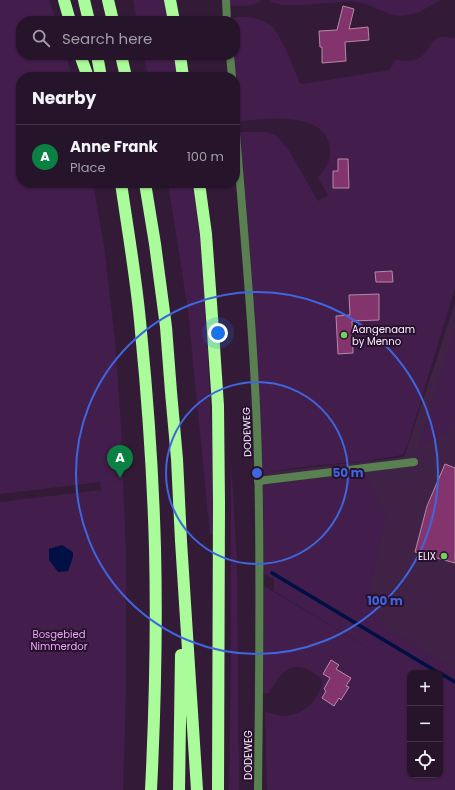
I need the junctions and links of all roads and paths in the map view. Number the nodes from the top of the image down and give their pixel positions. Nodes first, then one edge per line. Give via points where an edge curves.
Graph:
1 (64, 0) edge
2 (84, 0) edge
3 (108, 0) edge
4 (170, 0) edge
5 (226, 0) edge
6 (69, 16) edge
7 (89, 16) edge
8 (112, 16) edge
9 (173, 16) edge
10 (227, 16) edge
11 (82, 60) edge
12 (97, 60) edge
13 (122, 60) edge
14 (181, 60) edge
15 (230, 60) edge
16 (86, 72) edge
17 (100, 72) edge
18 (125, 72) edge
19 (182, 72) edge
20 (232, 72) edge
21 (122, 188) edge
22 (146, 188) edge
23 (201, 188) edge
24 (240, 188) edge
25 (414, 462) dead end
26 (258, 481) junction
27 (180, 541) junction
28 (151, 790) edge
29 (179, 790) edge
30 (197, 790) edge
31 (218, 790) edge
32 (258, 790) edge

1 - 6 highway
2 - 7 highway
3 - 8 highway
4 - 9 highway
5 - 10 street
11 - 16 highway
12 - 17 highway
13 - 18 highway
14 - 19 highway
15 - 20 street
21 - 28 highway via 136,283 151,456 155,548
22 - 27 highway via 166,327 177,459
23 - 31 highway via 218,406
24 - 26 street, DODEWEG via 253,361
25 - 26 street
26 - 32 street, DODEWEG
27 - 29 highway via 182,618
27 - 30 highway

